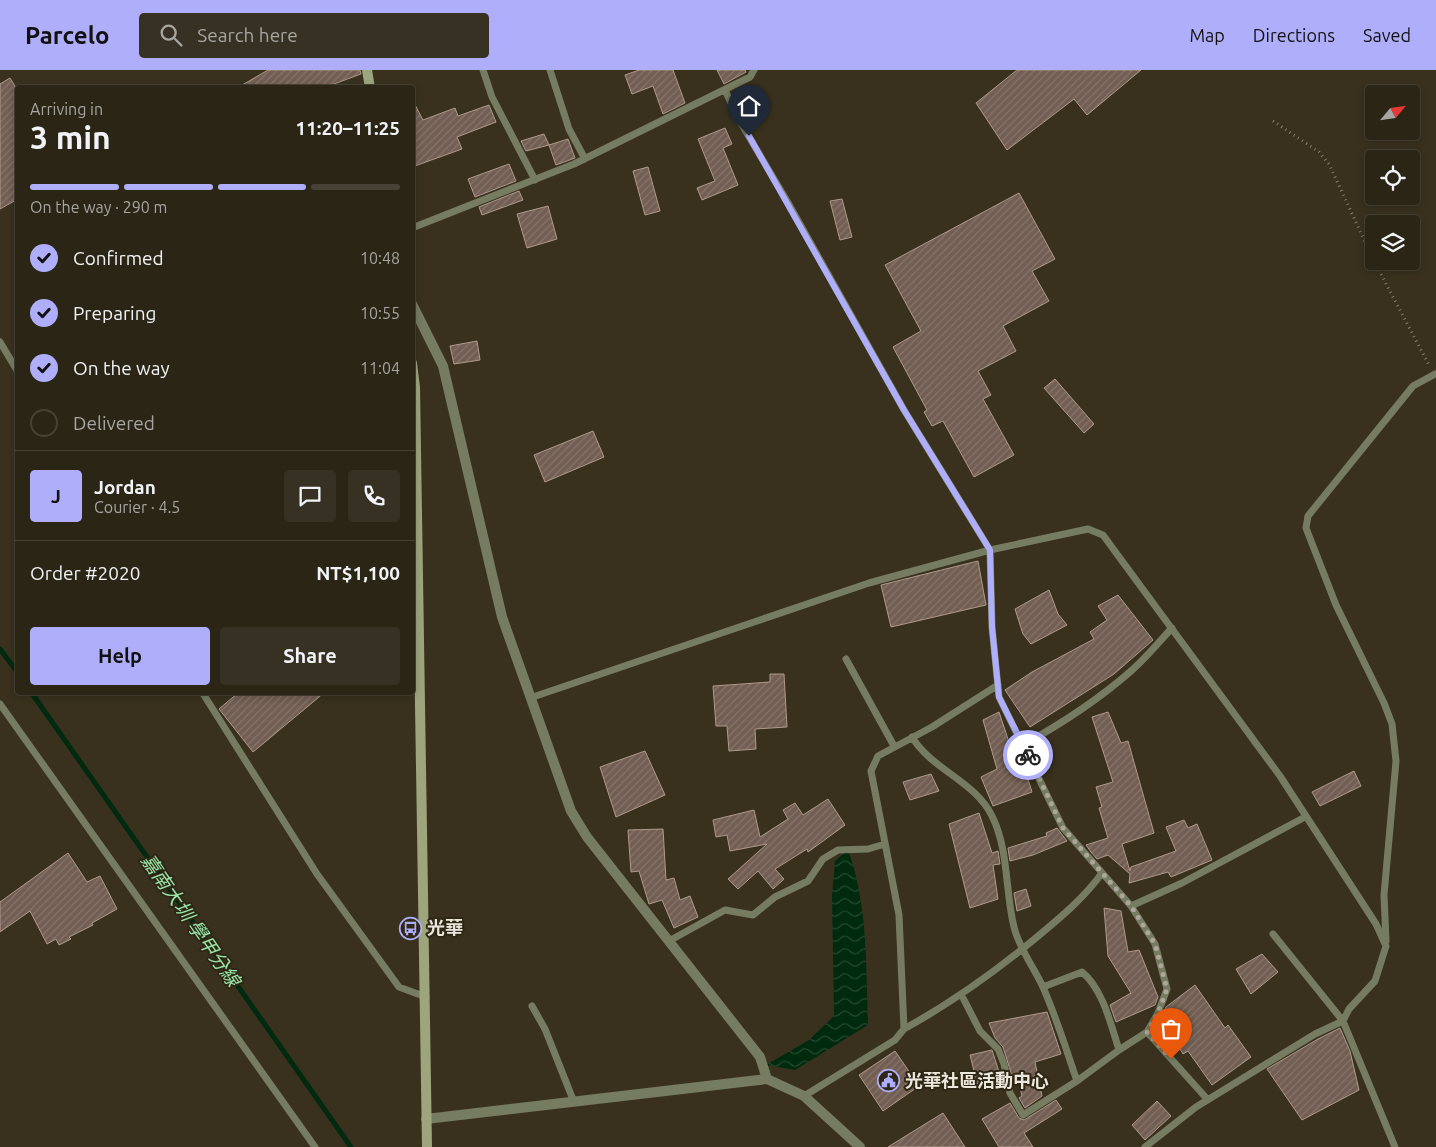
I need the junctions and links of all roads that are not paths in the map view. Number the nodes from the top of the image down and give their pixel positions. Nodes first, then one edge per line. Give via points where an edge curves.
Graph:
1 (367, 70) edge
2 (483, 70) edge
3 (550, 70) edge
4 (755, 71) edge
5 (370, 85) edge
6 (725, 90) junction
7 (585, 159) junction
8 (535, 180) junction
9 (415, 227) edge
10 (415, 310) edge
11 (0, 342) edge
12 (15, 367) edge
13 (1434, 374) road end
14 (415, 386) edge
15 (990, 550) junction
16 (1172, 628) junction
17 (846, 659) dead end
18 (998, 686) junction
19 (204, 695) edge
20 (530, 698) junction
21 (0, 704) edge
22 (912, 737) junction
23 (1023, 745) junction
24 (894, 746) junction
25 (1305, 817) junction
26 (885, 844) junction
27 (1102, 873) junction
28 (1131, 906) junction
29 (1274, 934) dead end
30 (669, 941) junction
31 (1386, 946) junction
32 (1023, 951) junction
33 (1043, 987) junction
34 (961, 994) junction
35 (426, 997) junction
36 (532, 1006) dead end
37 (1343, 1021) junction
38 (904, 1029) junction
39 (1147, 1032) junction
40 (1119, 1050) junction
41 (767, 1079) junction
42 (1077, 1081) junction
43 (804, 1096) junction
44 (1208, 1100) junction
45 (574, 1102) junction
46 (426, 1120) junction
47 (315, 1147) edge
48 (427, 1147) edge
49 (860, 1147) edge
50 (1145, 1147) edge
51 (1395, 1147) edge

1 - 5 main road
2 - 8 lane via 492,97
3 - 7 lane via 569,130
4 - 6 lane via 750,78
6 - 7 lane
6 - 15 lane via 904,410
7 - 8 lane
8 - 9 lane
10 - 20 street via 443,366 502,617
11 - 12 lane
13 - 31 lane via 1413,386 1308,516 1306,528 1336,605 1392,724 1396,761 1384,895
14 - 35 main road
15 - 16 lane via 1088,529 1103,535
15 - 18 lane via 992,627
15 - 20 lane via 869,583
16 - 23 lane via 1132,670 1094,700
16 - 25 lane via 1280,776
17 - 24 lane
18 - 22 lane
18 - 23 lane via 999,697
19 - 35 lane via 318,874 394,979 400,987
20 - 30 street via 571,811 587,837
21 - 47 lane
22 - 24 lane
22 - 32 lane via 921,752 982,799 993,817 1002,846 1014,928
23 - 27 lane via 1063,828
24 - 26 lane via 878,756 870,771
25 - 28 lane via 1182,883
25 - 31 lane via 1376,924
26 - 30 lane via 868,849 838,850 823,859 808,881 775,897 753,915 725,910
26 - 38 lane via 899,915
27 - 28 lane
27 - 32 lane via 1089,892
28 - 39 lane via 1155,944 1167,989
29 - 37 lane
30 - 41 street via 760,1057
31 - 37 lane via 1375,981 1349,1009
32 - 33 lane
32 - 34 lane
33 - 40 lane via 1082,972 1090,979 1107,1014
33 - 42 lane
34 - 38 lane
34 - 42 lane via 980,1031 998,1049 1010,1093 1023,1115
35 - 46 main road
36 - 45 lane via 545,1028
37 - 44 lane via 1315,1034
37 - 51 lane
38 - 43 lane via 895,1040
39 - 40 lane
39 - 44 lane
40 - 42 lane
41 - 43 street
41 - 45 street
43 - 49 street
44 - 50 lane
45 - 46 street
46 - 48 main road

